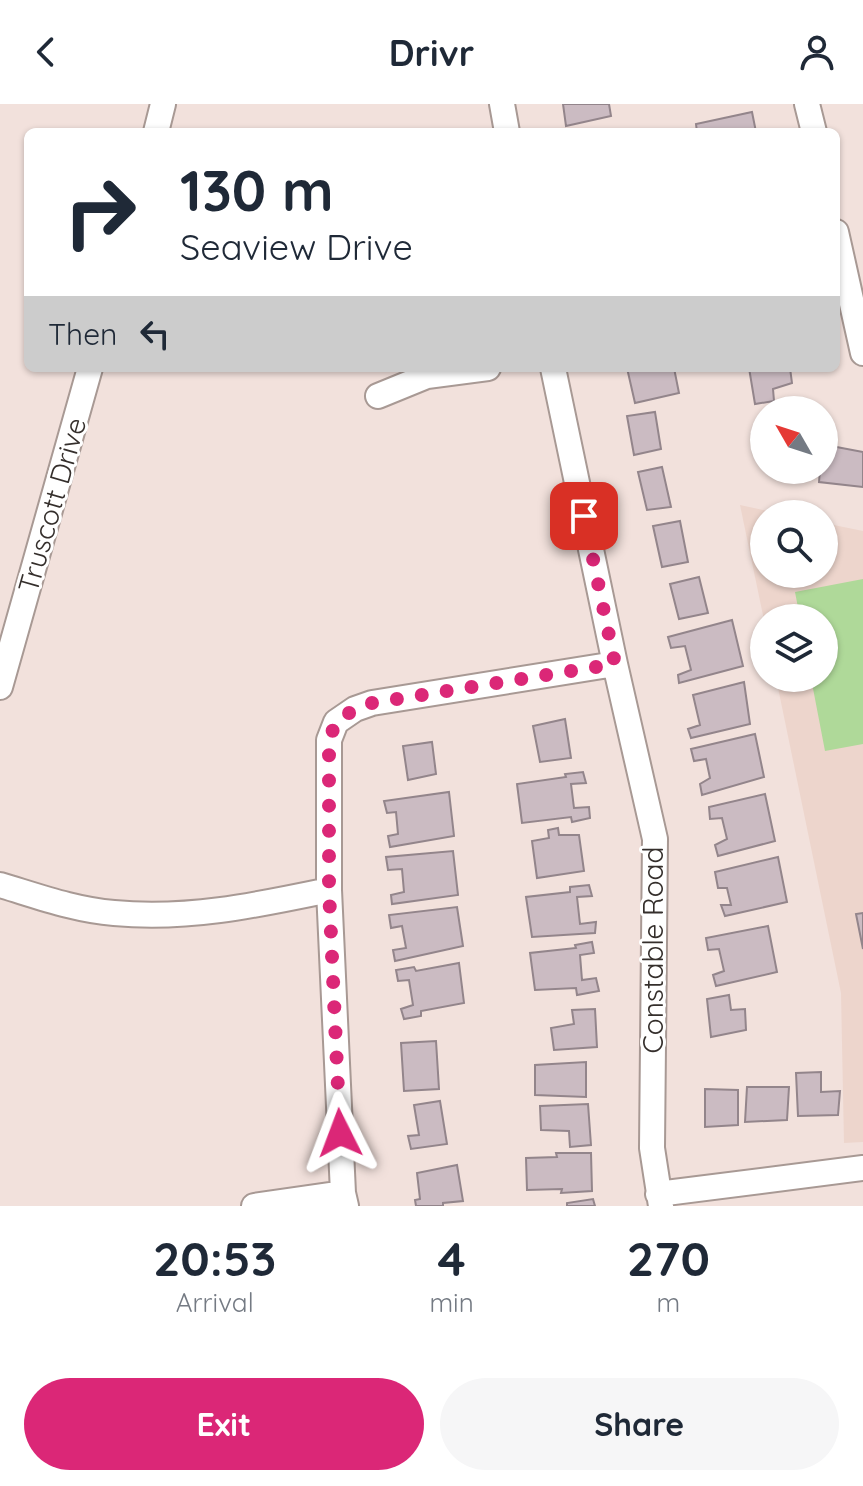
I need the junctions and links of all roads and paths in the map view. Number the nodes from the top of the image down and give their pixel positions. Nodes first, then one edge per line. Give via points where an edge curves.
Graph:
1 (163, 104) edge
2 (502, 104) edge
3 (807, 104) edge
4 (157, 128) edge
5 (506, 128) edge
6 (813, 128) edge
7 (840, 250) edge
8 (863, 353) edge
9 (89, 372) edge
10 (458, 372) edge
11 (554, 372) edge
12 (378, 396) dead end
13 (615, 664) junction
14 (0, 687) edge
15 (0, 885) edge
16 (329, 890) junction
17 (863, 1168) edge
18 (344, 1200) edge
19 (659, 1200) edge
20 (254, 1206) edge

1 - 4 street
2 - 5 street
3 - 6 street
7 - 8 street
9 - 14 street, Truscott Drive
10 - 12 street via 427,376
11 - 13 street, Constable Road
13 - 16 street via 372,703 336,722 329,740
13 - 19 street, Constable Road via 655,839 652,1148
15 - 16 street via 86,909 170,915 232,910
16 - 18 street
17 - 19 street
18 - 20 street

